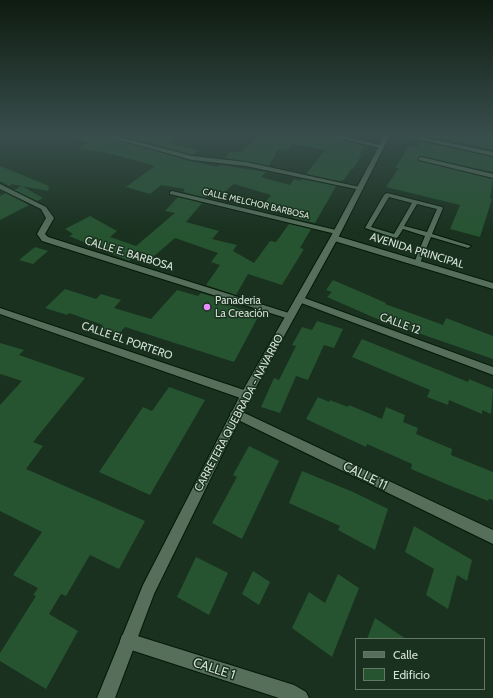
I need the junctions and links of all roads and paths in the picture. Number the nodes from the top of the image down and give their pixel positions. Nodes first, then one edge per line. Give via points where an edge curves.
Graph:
1 (263, 168) edge
2 (371, 168) edge
3 (457, 168) edge
4 (493, 176) edge
5 (0, 186) edge
6 (361, 188) junction
7 (172, 193) dead end
8 (415, 202) junction
9 (402, 227) junction
10 (335, 235) junction
11 (429, 235) junction
12 (468, 246) dead end
13 (416, 263) junction
14 (493, 286) edge
15 (299, 299) junction
16 (0, 311) edge
17 (290, 316) junction
18 (493, 371) edge
19 (246, 395) junction
20 (236, 414) junction
21 (493, 537) edge
22 (128, 642) junction
23 (106, 698) edge
24 (300, 698) edge

1 - 6 street
2 - 6 street, CARRETERA QUEBRADA - NAVARRO
3 - 4 street
5 - 17 street, CALLE E. BARBOSA via 44,208 50,218 41,234 44,239
6 - 10 street, CARRETERA QUEBRADA - NAVARRO
7 - 10 street, CALLE MELCHOR BARBOSA
8 - 9 lane
8 - 9 lane via 387,195 368,228 396,236
8 - 11 lane via 440,208
9 - 11 lane
10 - 13 street, AVENIDA PRINCIPAL
10 - 15 street, CARRETERA QUEBRADA - NAVARRO
11 - 12 lane
11 - 13 lane
13 - 14 street, AVENIDA PRINCIPAL
15 - 17 street, CARRETERA QUEBRADA - NAVARRO
15 - 18 street, CALLE 12
16 - 19 street, CALLE EL PORTERO
17 - 19 street, CARRETERA QUEBRADA - NAVARRO
19 - 20 street, CARRETERA QUEBRADA - NAVARRO
20 - 21 street, CALLE 11
20 - 22 street, CARRETERA QUEBRADA - NAVARRO via 148,590
22 - 23 street, CARRETERA QUEBRADA - NAVARRO
22 - 24 street, CALLE 1

